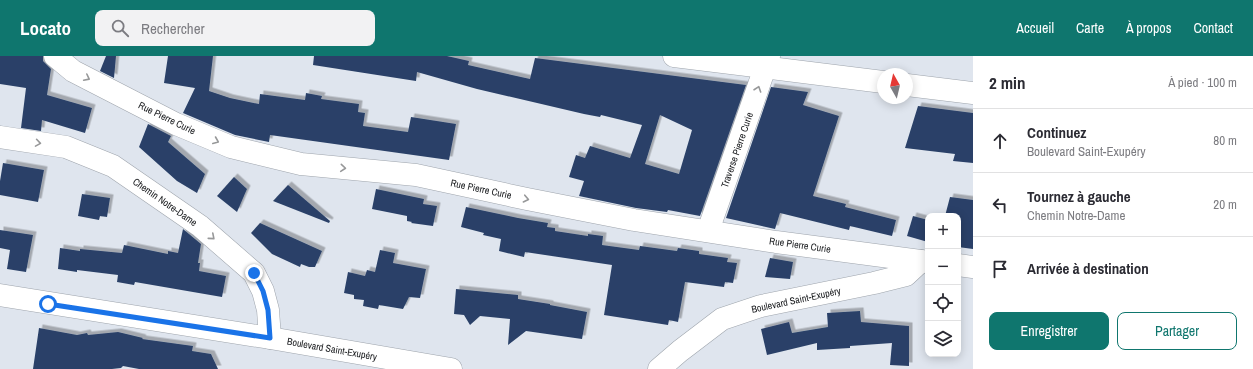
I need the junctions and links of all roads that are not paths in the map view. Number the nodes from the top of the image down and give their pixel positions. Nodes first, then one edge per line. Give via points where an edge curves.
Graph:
1 (55, 56) edge
2 (676, 56) edge
3 (767, 62) edge
4 (877, 81) edge
5 (913, 86) edge
6 (973, 93) edge
7 (0, 137) edge
8 (708, 231) junction
9 (924, 261) edge
10 (961, 265) edge
11 (973, 267) edge
12 (0, 296) edge
13 (270, 338) junction
14 (451, 369) edge
15 (659, 369) edge

1 -> 8 street, Rue Pierre Curie via 73,71 176,124 231,147 301,164 416,175 634,220
2 - 3 street
3 - 4 street
8 -> 3 street, Traverse Pierre Curie
5 - 6 street
7 -> 13 street, Chemin Notre-Dame via 66,148 112,166 200,226 254,273 263,291 268,310
8 - 9 street, Rue Pierre Curie
9 - 15 street, Boulevard Saint-Exupéry via 906,275 761,306 722,319
10 - 11 street
12 - 13 street, Boulevard Saint-Exupéry
13 - 14 street, Boulevard Saint-Exupéry

